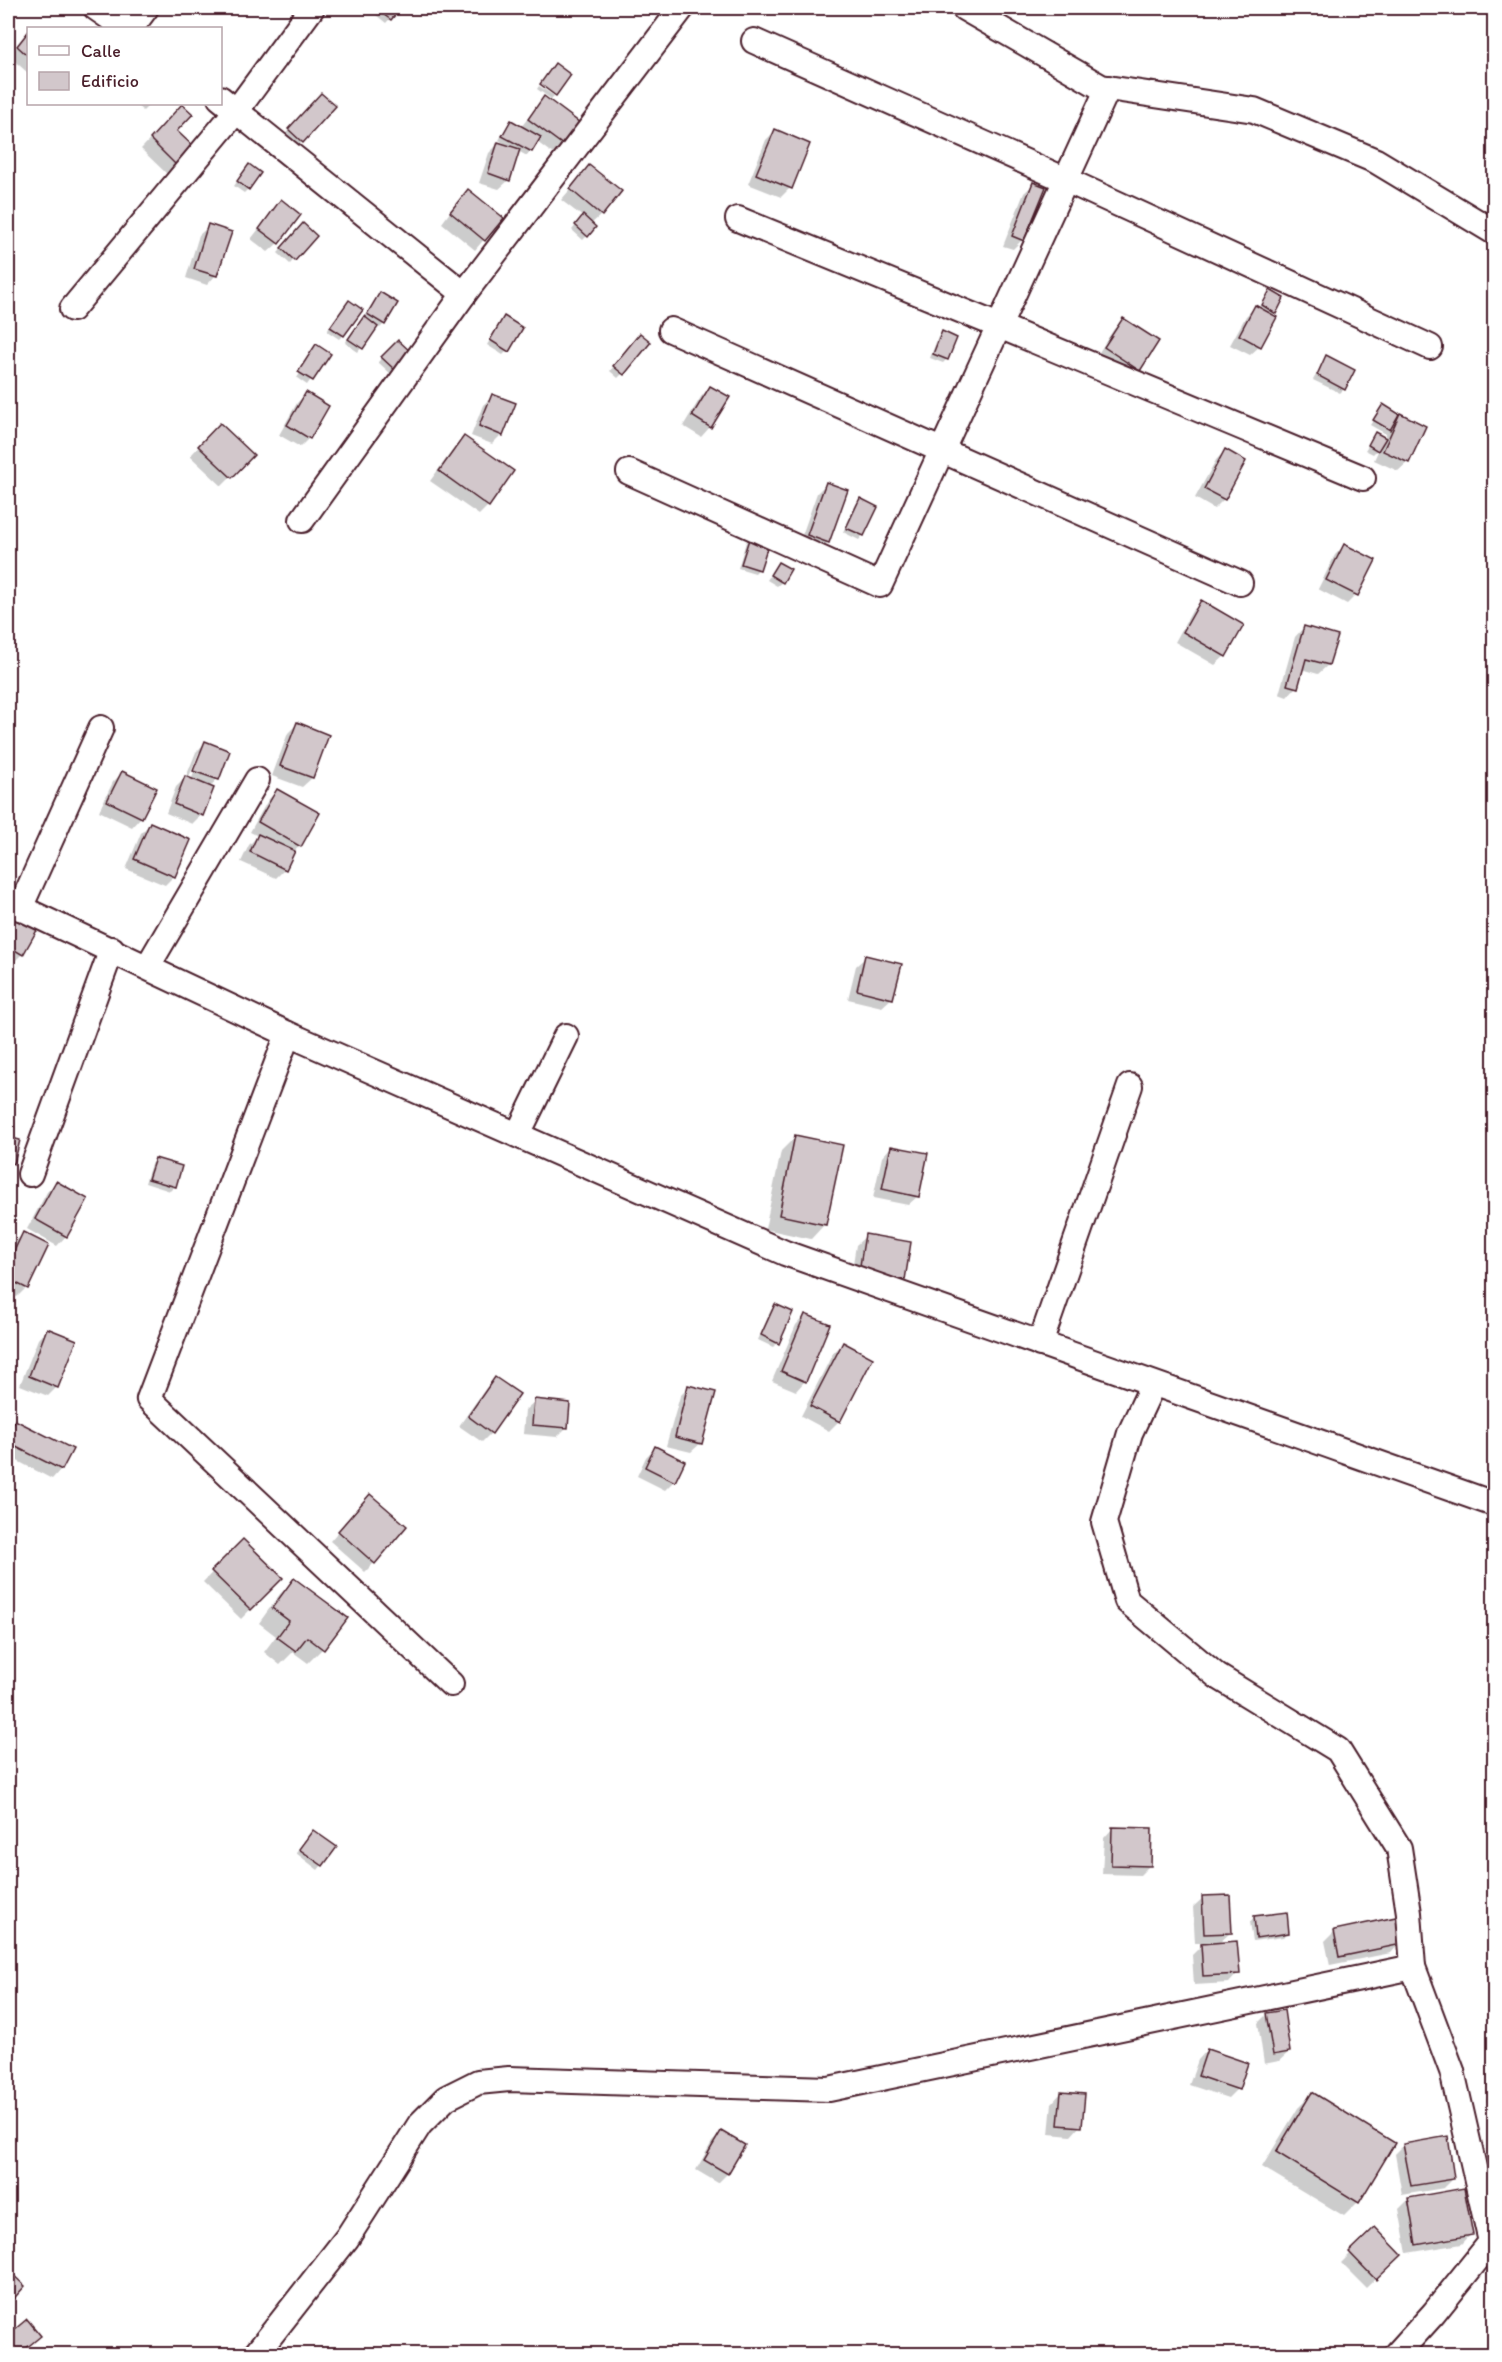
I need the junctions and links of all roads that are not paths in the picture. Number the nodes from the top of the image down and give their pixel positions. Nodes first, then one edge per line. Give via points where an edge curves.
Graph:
1 (96, 8) edge
2 (146, 8) edge
3 (312, 8) edge
4 (682, 8) edge
5 (964, 8) edge
6 (124, 27) edge
7 (132, 27) edge
8 (754, 41) dead end
9 (1108, 88) junction
10 (229, 104) edge
11 (1066, 180) junction
12 (738, 219) dead end
13 (1494, 232) edge
14 (464, 294) junction
15 (72, 309) dead end
16 (999, 326) junction
17 (671, 330) dead end
18 (1430, 347) dead end
19 (942, 450) junction
20 (629, 472) dead end
21 (1363, 478) dead end
22 (302, 520) dead end
23 (1240, 583) dead end
24 (101, 728) dead end
25 (256, 780) dead end
26 (14, 905) edge
27 (112, 950) junction
28 (148, 966) junction
29 (288, 1034) junction
30 (566, 1036) dead end
31 (1130, 1086) dead end
32 (518, 1134) junction
33 (30, 1174) dead end
34 (1040, 1344) junction
35 (1153, 1384) junction
36 (1494, 1504) edge
37 (451, 1684) dead end
38 (1413, 1967) junction
39 (256, 2355) edge
40 (1397, 2355) edge

1 - 6 street
2 - 7 street
3 - 10 street
4 - 14 street
5 - 9 street
8 - 11 street
9 - 11 street
9 - 13 street via 1254,110 1376,161
10 - 14 street
10 - 15 street
11 - 16 street
11 - 18 street
12 - 16 street
14 - 22 street
16 - 19 street
16 - 21 street
17 - 19 street
19 - 20 street via 880,585
19 - 23 street
24 - 26 street
25 - 28 street
26 - 27 street
27 - 28 street
27 - 33 street
28 - 29 street
29 - 32 street
29 - 37 street via 148,1399
30 - 32 street
31 - 34 street
32 - 34 street via 785,1253
34 - 35 street
35 - 36 street
35 - 38 street via 1130,1433 1104,1522 1127,1601 1217,1676 1338,1750 1399,1848
38 - 39 street via 829,2089 509,2079 478,2082 446,2098 420,2124 347,2238
38 - 40 street via 1452,2071 1491,2242

